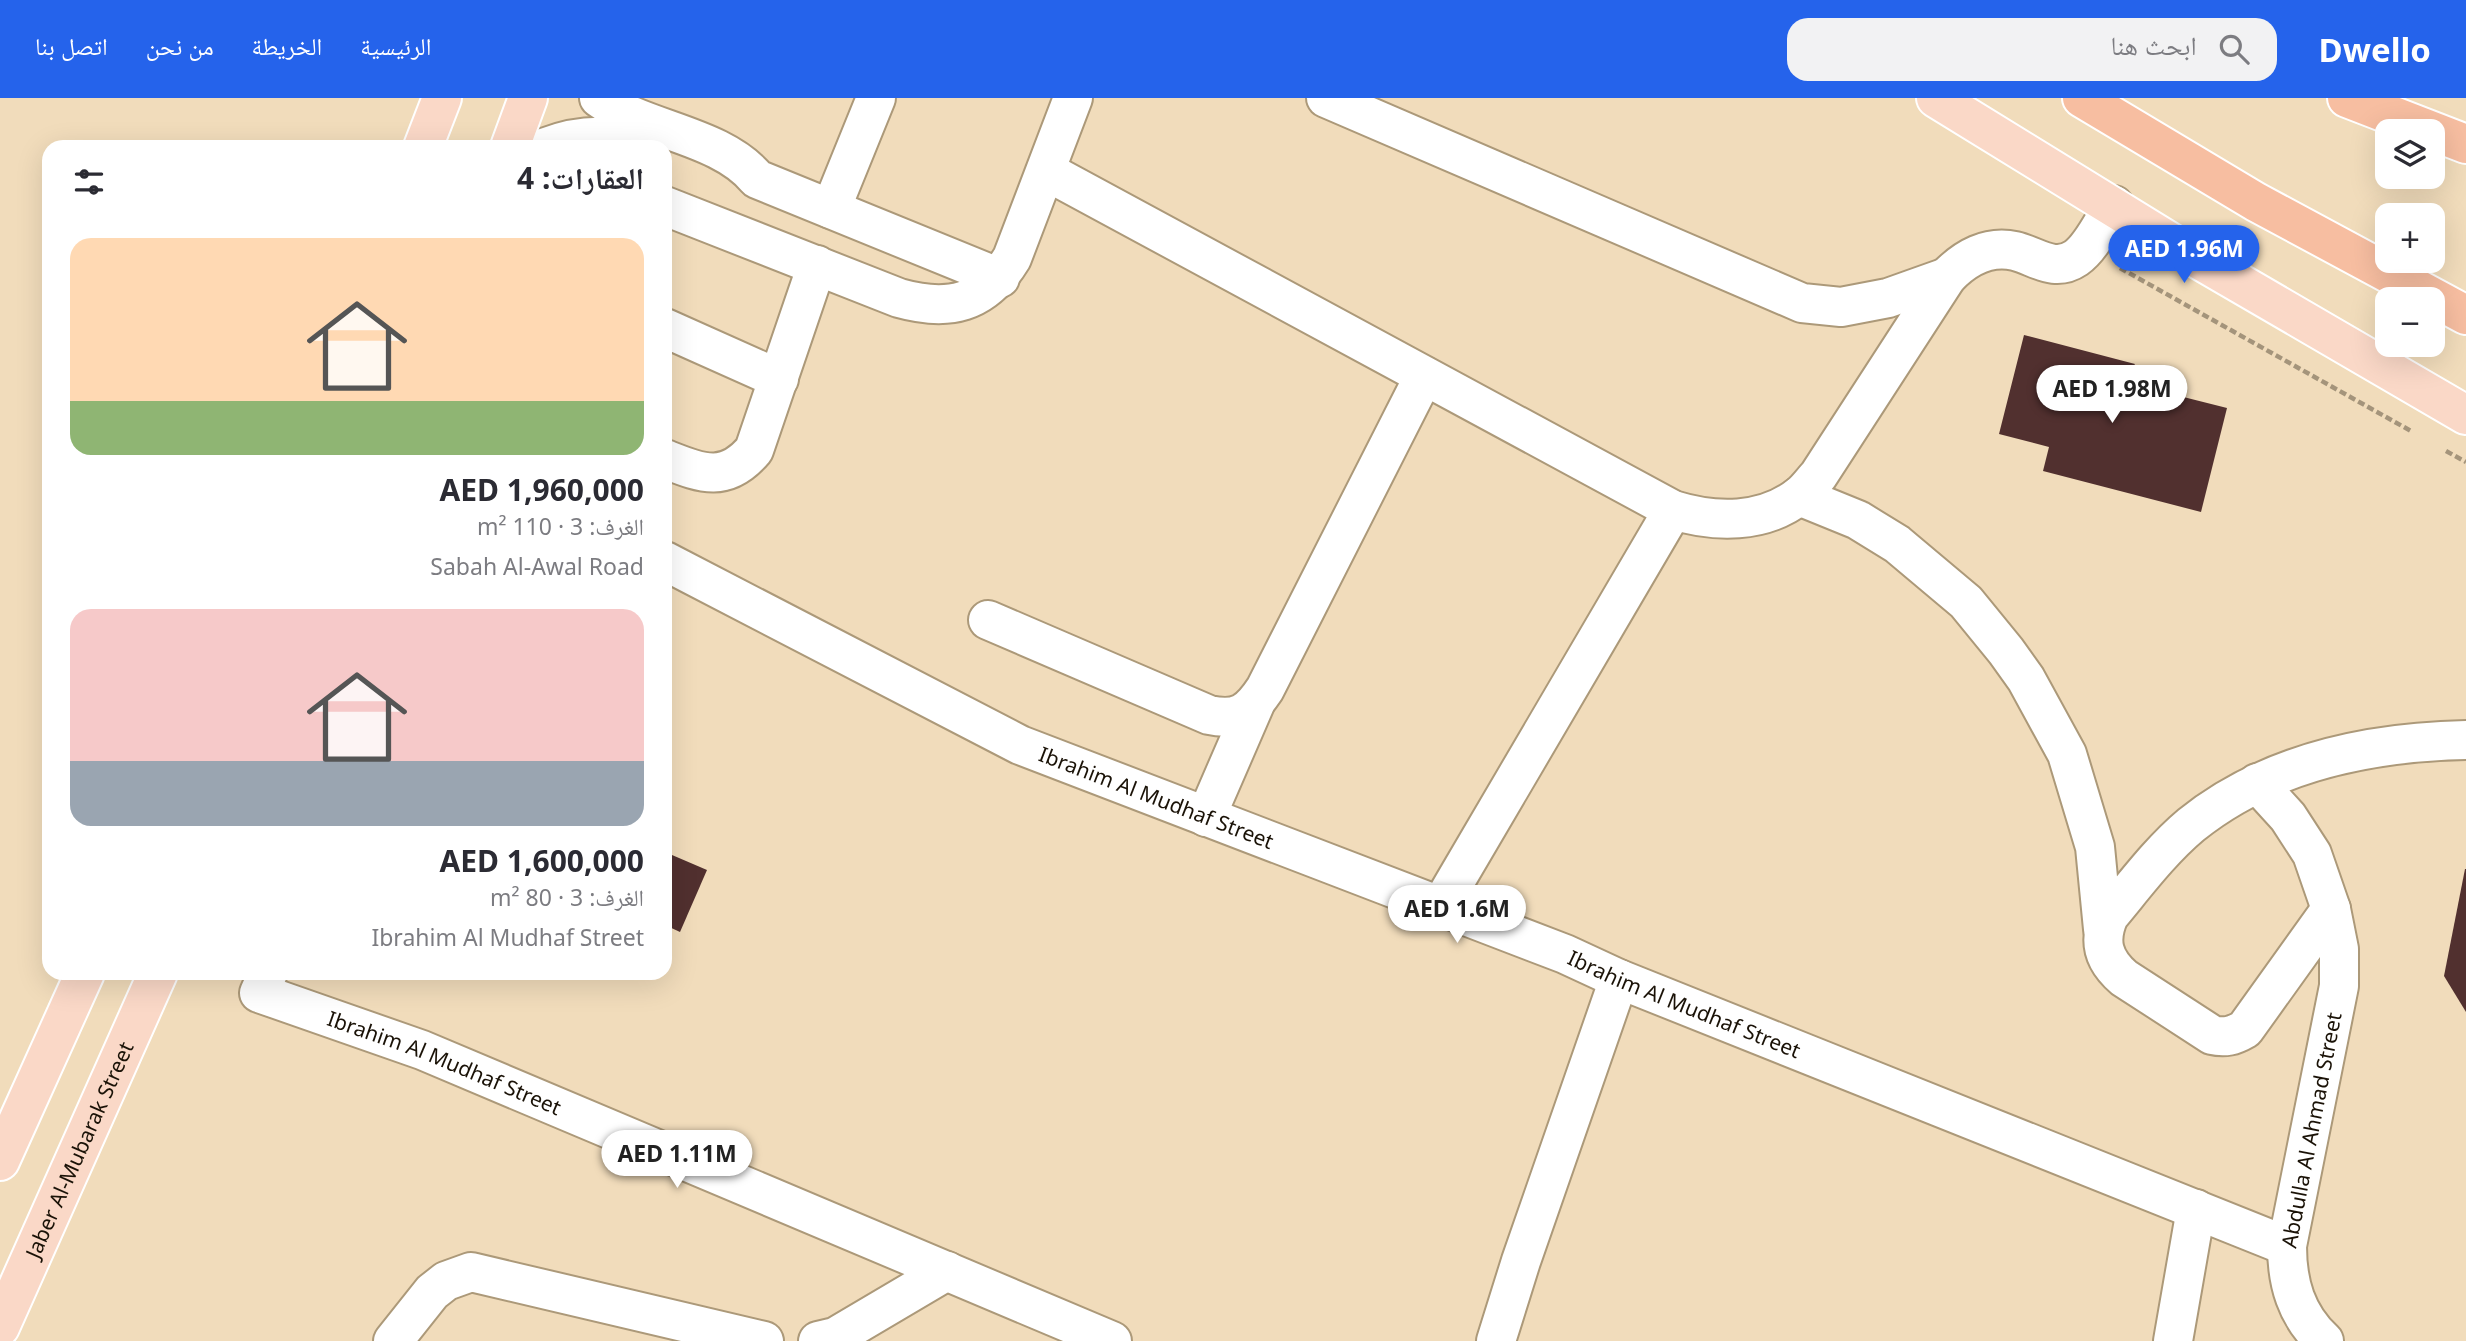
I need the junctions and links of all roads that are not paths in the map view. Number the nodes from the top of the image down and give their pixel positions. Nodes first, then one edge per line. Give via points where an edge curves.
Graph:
1 (442, 98) edge
2 (528, 98) edge
3 (599, 98) edge
4 (876, 98) edge
5 (1073, 98) edge
6 (1326, 98) edge
7 (1936, 98) edge
8 (2082, 98) edge
9 (2337, 98) edge
10 (2347, 98) edge
11 (2375, 120) edge
12 (426, 140) edge
13 (513, 140) edge
14 (568, 140) edge
15 (625, 140) edge
16 (2466, 144) edge
17 (672, 157) edge
18 (2445, 161) edge
19 (1046, 171) junction
20 (2466, 173) edge
21 (757, 179) junction
22 (2114, 205) junction
23 (672, 209) edge
24 (831, 209) junction
25 (817, 265) junction
26 (1947, 277) junction
27 (1000, 278) junction
28 (2466, 315) edge
29 (672, 331) edge
30 (1424, 376) junction
31 (779, 379) junction
32 (2466, 415) edge
33 (672, 462) edge
34 (1800, 496) junction
35 (1673, 510) junction
36 (672, 565) edge
37 (988, 620) dead end
38 (1255, 704) junction
39 (2466, 740) edge
40 (2257, 783) junction
41 (1206, 817) junction
42 (1440, 907) junction
43 (2331, 909) junction
44 (2103, 929) junction
45 (1619, 979) junction
46 (81, 980) edge
47 (155, 980) edge
48 (265, 980) edge
49 (8, 1122) edge
50 (0, 1161) edge
51 (2196, 1209) junction
52 (37, 1240) junction
53 (2287, 1246) junction
54 (947, 1271) junction
55 (0, 1327) edge
56 (21, 1341) edge
57 (393, 1341) edge
58 (764, 1341) edge
59 (818, 1341) edge
60 (1112, 1341) edge
61 (1496, 1341) edge
62 (2173, 1341) edge
63 (2324, 1341) edge

1 - 12 main road
2 - 13 main road
3 - 21 street via 735,158
4 - 24 street
5 - 19 street
6 - 26 street via 1802,303 1841,307 1888,298
7 - 22 main road
8 - 28 highway via 2256,202
9 - 11 highway
10 - 16 highway
14 - 15 street via 611,136
17 - 21 street via 729,180
18 - 20 highway
19 - 27 street
19 - 30 street
21 - 24 street
22 - 26 street via 2086,248 2067,263 2056,265 1996,249 1969,258
22 - 32 main road
23 - 25 street
24 - 27 street
25 - 27 street via 920,304 964,300
25 - 31 street
26 - 34 street via 1818,476
29 - 31 street
30 - 35 street
30 - 38 street
31 - 33 street via 754,450 735,468 709,473
34 - 35 street via 1752,517 1725,520
34 - 44 street via 1858,520 1897,544 1966,602 2006,651 2067,754 2095,846
35 - 42 street
36 - 41 street, Ibrahim Al Mudhaf Street via 1020,745
37 - 38 street via 1209,715 1240,716
38 - 41 street
39 - 40 street via 2342,753
40 - 43 street, Abdulla Al Ahmad Street via 2288,817 2312,854
40 - 44 street via 2169,845
41 - 42 street, Ibrahim Al Mudhaf Street
42 - 45 street, Ibrahim Al Mudhaf Street
43 - 44 street via 2245,1029 2223,1038 2114,969 2102,943
43 - 53 street, Abdulla Al Ahmad Street via 2339,949 2339,986
45 - 51 street, Ibrahim Al Mudhaf Street
45 - 61 street
46 - 49 main road
47 - 52 main road, Jaber Al-Mubarak Street
48 - 54 street, Ibrahim Al Mudhaf Street via 259,993 422,1050
49 - 50 main road
51 - 53 street, Ibrahim Al Mudhaf Street
51 - 62 street
52 - 55 main road, Jaber Al-Mubarak Street
52 - 56 main road
53 - 63 street, Abdulla Al Ahmad Street via 2292,1293
54 - 59 street via 835,1337
54 - 60 street, Ibrahim Al Mudhaf Street
57 - 58 street via 432,1292 471,1272

